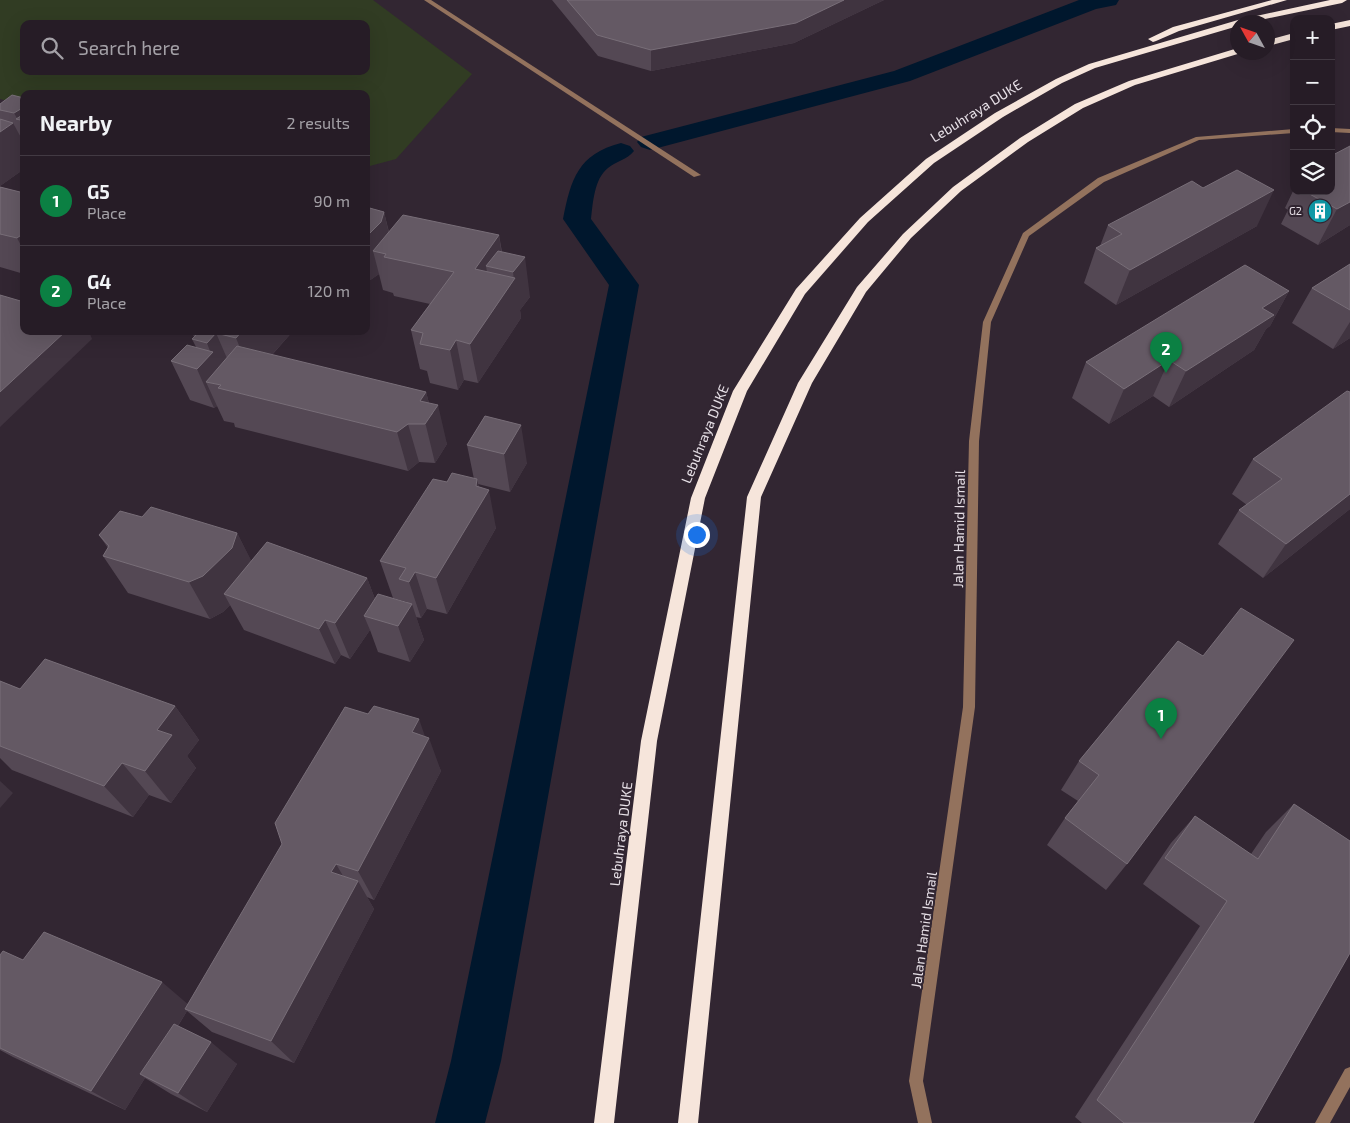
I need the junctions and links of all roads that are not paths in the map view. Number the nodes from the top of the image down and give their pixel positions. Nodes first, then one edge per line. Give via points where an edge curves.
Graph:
1 (427, 0) edge
2 (1282, 0) edge
3 (1342, 0) edge
4 (1275, 15) edge
5 (1350, 23) edge
6 (1230, 26) edge
7 (1335, 26) edge
8 (1290, 37) edge
9 (1275, 41) edge
10 (1230, 53) edge
11 (1092, 66) junction
12 (1335, 130) edge
13 (1290, 131) edge
14 (1350, 132) edge
15 (697, 175) dead end
16 (1350, 1074) edge
17 (604, 1123) edge
18 (688, 1123) edge
19 (925, 1123) edge
20 (1322, 1123) edge

1 - 15 street
2 - 11 highway via 1176,29
3 - 4 highway, Lebuhraya DUKE
5 - 7 highway
6 - 11 highway, Lebuhraya DUKE
8 - 9 highway
10 - 18 highway via 1132,83 1079,106 1024,140 957,189 907,236 861,290 805,383 754,497
11 - 17 highway, Lebuhraya DUKE via 999,114 930,161 864,220 800,292 740,391 698,498 649,741
12 - 14 street
13 - 19 street, Jalan Hamid Ismail via 1198,138 1101,180 1026,234 987,322 974,441 969,707 916,1081
16 - 20 street

